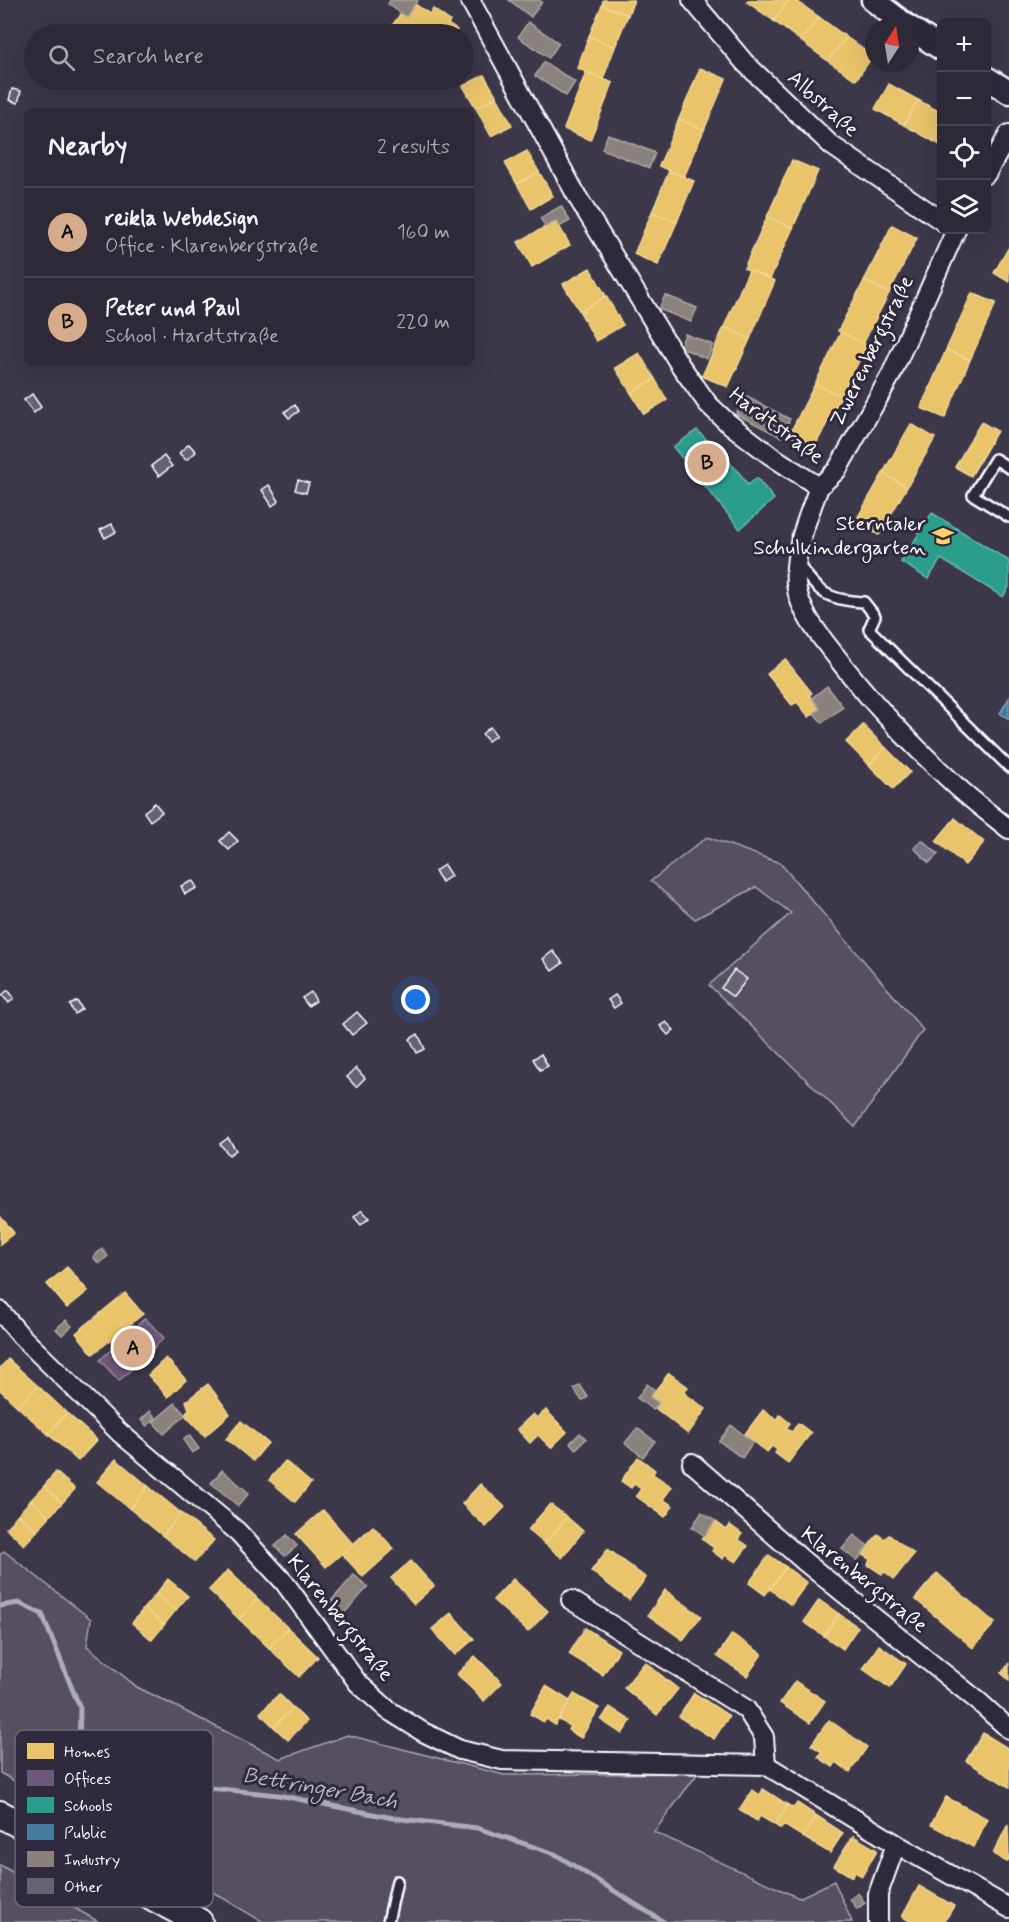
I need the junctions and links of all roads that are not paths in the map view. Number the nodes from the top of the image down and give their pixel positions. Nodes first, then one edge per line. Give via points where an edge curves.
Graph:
1 (470, 0) edge
2 (692, 0) edge
3 (873, 0) edge
4 (896, 18) edge
5 (919, 34) edge
6 (937, 46) edge
7 (991, 81) edge
8 (1009, 92) edge
9 (1009, 134) edge
10 (991, 167) edge
11 (937, 218) edge
12 (953, 234) edge
13 (1009, 468) edge
14 (819, 487) junction
15 (1009, 517) edge
16 (797, 561) junction
17 (1009, 767) edge
18 (1009, 829) edge
19 (0, 1311) edge
20 (693, 1463) dead end
21 (571, 1600) dead end
22 (1009, 1729) edge
23 (766, 1765) junction
24 (0, 1814) edge
25 (15, 1822) edge
26 (896, 1844) junction
27 (397, 1881) dead end
28 (171, 1907) edge
29 (1009, 1908) edge
30 (199, 1922) edge
31 (388, 1922) edge
32 (878, 1922) edge

1 - 14 street, Hardtstraße via 578,198 680,365 708,404 727,422
2 - 11 street, Albstraße via 745,63 831,145
3 - 4 street
5 - 6 street
7 - 8 street
9 - 10 street
12 - 14 street, Zwerenbergstraße via 891,375 837,470
13 - 15 lane via 995,459 973,495
14 - 16 street, Hardtstraße
16 - 17 lane via 816,589 841,601 864,602 875,616 869,630
16 - 18 street, Hardtstraße via 796,584 814,629 864,692 953,783
19 - 23 street, Klarenbergstraße via 120,1433 238,1532 284,1582 358,1683 388,1710 423,1732 460,1750 502,1760
20 - 22 street, Klarenbergstraße via 805,1562
21 - 23 street via 746,1709 764,1737
23 - 26 street
24 - 25 main road
26 - 29 street
26 - 32 street via 878,1894
27 - 31 lane
28 - 30 main road

